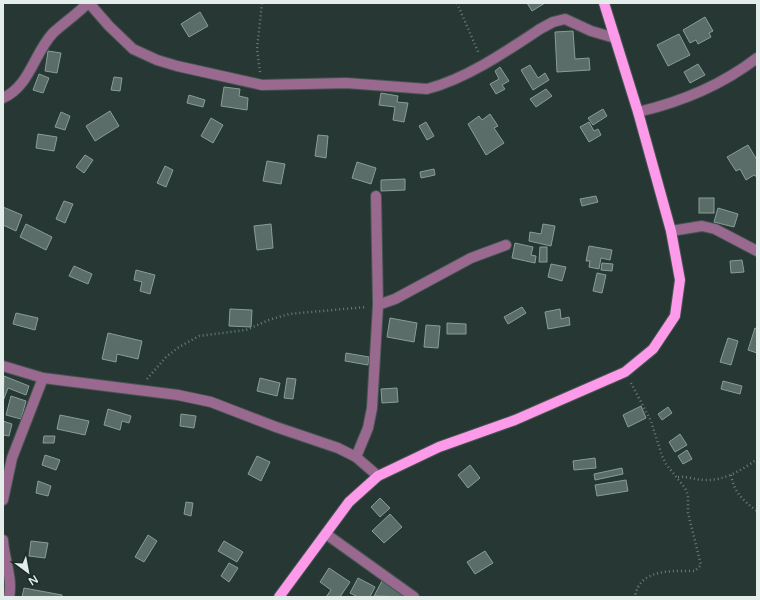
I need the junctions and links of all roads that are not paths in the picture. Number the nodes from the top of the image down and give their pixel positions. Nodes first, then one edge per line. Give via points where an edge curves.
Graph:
1 (88, 3) edge
2 (604, 3) edge
3 (615, 38) junction
4 (757, 58) edge
5 (3, 98) edge
6 (638, 112) junction
7 (376, 196) dead end
8 (671, 231) junction
9 (506, 245) dead end
10 (757, 251) edge
11 (378, 305) junction
12 (3, 366) edge
13 (43, 378) junction
14 (356, 457) junction
15 (378, 476) junction
16 (3, 500) edge
17 (326, 534) junction
18 (3, 540) edge
19 (3, 547) edge
20 (9, 597) edge
21 (279, 597) edge
22 (414, 597) edge

1 - 3 street via 133,49 156,60 262,85 346,83 427,89 439,86 484,62 547,25 565,19 591,32
1 - 5 street via 53,34 27,77 11,94
2 - 3 main road
3 - 6 main road
4 - 6 street via 705,90 667,105
6 - 8 main road
7 - 11 street
8 - 10 street via 691,227 708,228 739,240
8 - 15 main road via 680,280 675,316 653,349 625,372 515,420 439,447
9 - 11 street via 471,258 395,299
11 - 14 street via 372,408 368,428
12 - 13 street
13 - 14 street via 211,402 338,448
13 - 16 street via 12,458
14 - 15 street
15 - 17 main road via 349,502
17 - 21 main road
17 - 22 street
18 - 19 street
19 - 20 street via 8,571

